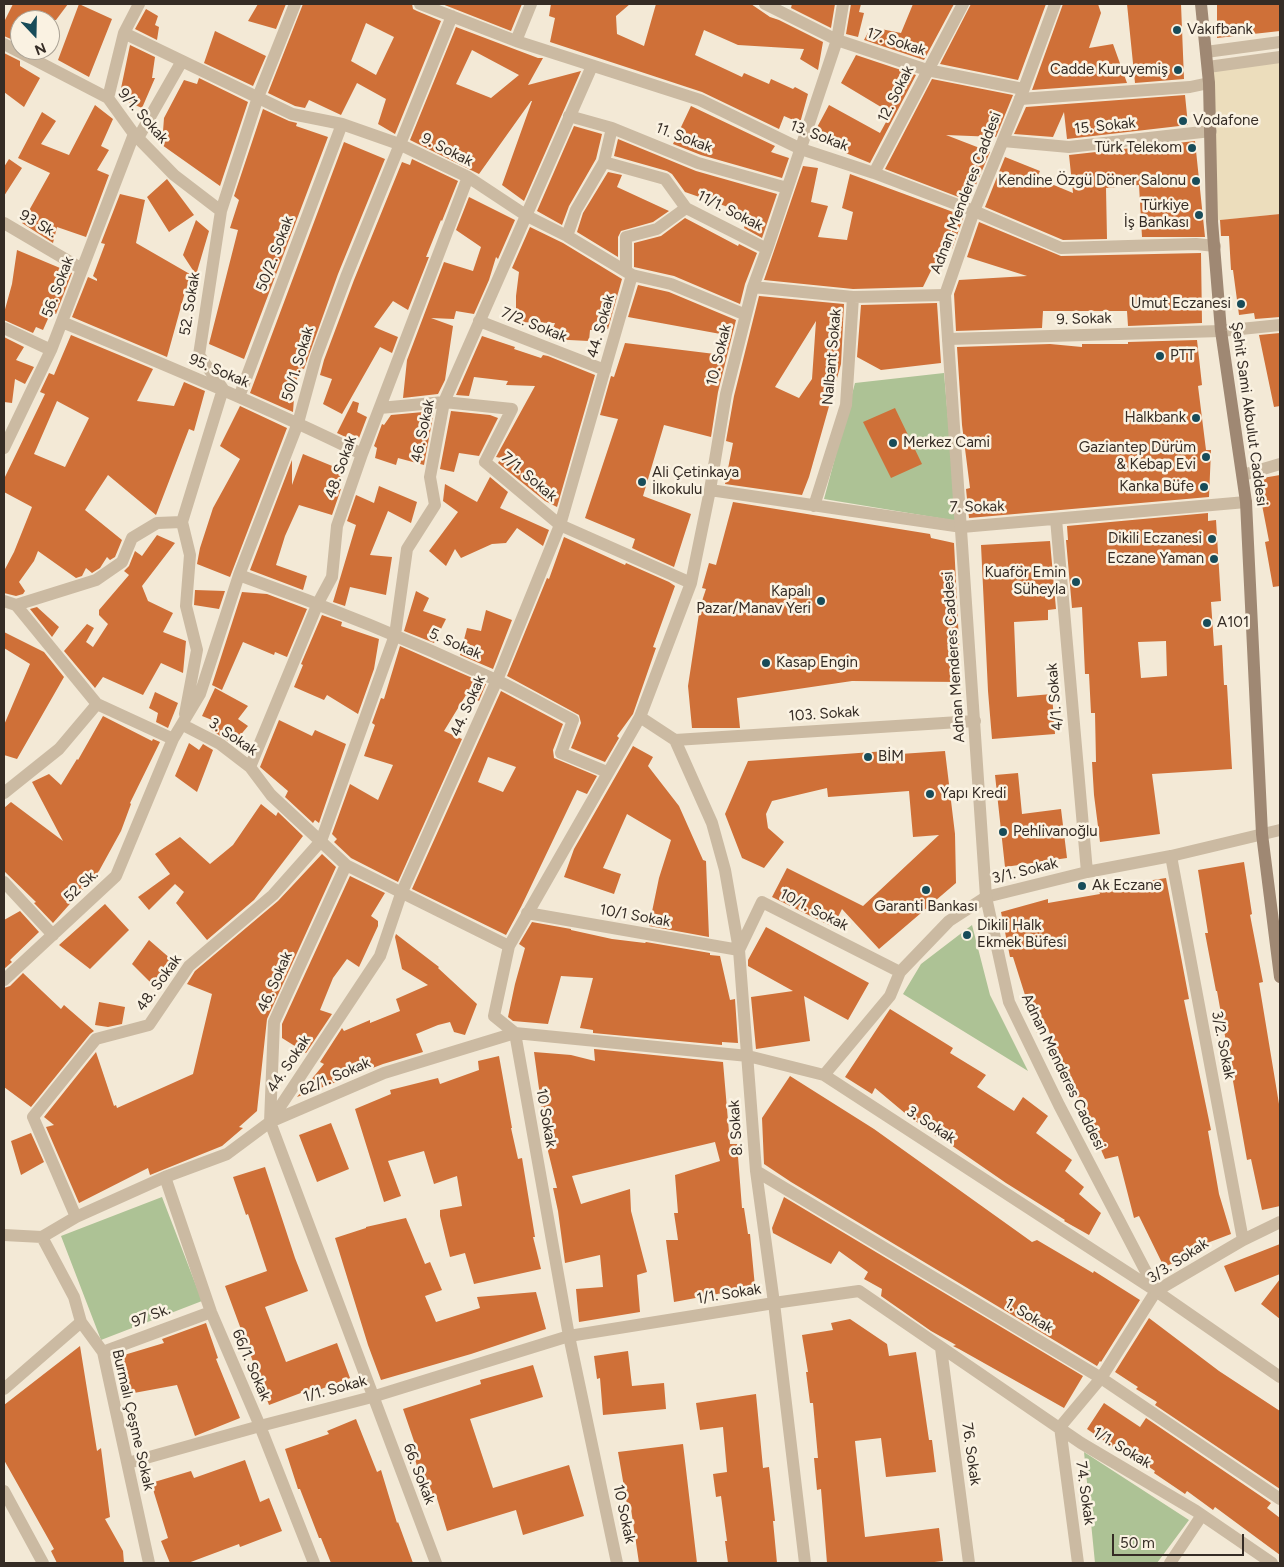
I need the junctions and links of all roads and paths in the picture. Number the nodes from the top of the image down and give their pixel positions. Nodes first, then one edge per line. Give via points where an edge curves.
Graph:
1 (139, 4) edge
2 (295, 4) edge
3 (420, 4) edge
4 (531, 4) edge
5 (766, 4) edge
6 (843, 4) edge
7 (963, 4) edge
8 (1055, 4) edge
9 (1201, 4) edge
10 (452, 16) junction
11 (124, 33) junction
12 (837, 40) junction
13 (516, 41) junction
14 (1280, 42) edge
15 (4, 44) edge
16 (1206, 52) junction
17 (1280, 57) edge
18 (182, 61) junction
19 (592, 66) junction
20 (1208, 68) junction
21 (927, 70) junction
22 (1210, 83) junction
23 (1022, 94) junction
24 (258, 97) junction
25 (108, 98) junction
26 (569, 116) junction
27 (342, 124) junction
28 (612, 128) junction
29 (1211, 131) junction
30 (136, 136) junction
31 (1003, 141) junction
32 (399, 144) junction
33 (801, 149) junction
34 (604, 162) junction
35 (874, 173) junction
36 (468, 177) junction
37 (788, 188) junction
38 (686, 208) junction
39 (221, 211) junction
40 (974, 211) junction
41 (527, 216) junction
42 (4, 223) edge
43 (567, 236) junction
44 (1215, 246) junction
45 (767, 249) junction
46 (82, 269) junction
47 (629, 273) junction
48 (753, 287) junction
49 (945, 295) junction
50 (853, 297) junction
51 (746, 315) junction
52 (479, 320) junction
53 (62, 322) junction
54 (1280, 325) edge
55 (4, 328) edge
56 (1221, 331) junction
57 (948, 339) junction
58 (51, 350) junction
59 (605, 370) junction
60 (223, 389) junction
61 (238, 396) junction
62 (444, 402) junction
63 (380, 408) junction
64 (298, 422) junction
65 (4, 448) edge
66 (362, 454) junction
67 (1280, 464) edge
68 (1244, 475) junction
69 (710, 490) junction
70 (1246, 502) junction
71 (814, 506) junction
72 (1056, 519) junction
73 (182, 522) junction
74 (560, 524) junction
75 (962, 527) junction
76 (239, 575) junction
77 (691, 583) junction
78 (10, 603) edge
79 (318, 603) junction
80 (394, 635) junction
81 (497, 680) junction
82 (97, 704) junction
83 (640, 717) junction
84 (975, 721) junction
85 (183, 725) junction
86 (173, 739) junction
87 (675, 740) junction
88 (250, 767) junction
89 (607, 772) junction
90 (4, 793) edge
91 (1280, 830) edge
92 (1262, 834) junction
93 (321, 841) junction
94 (1171, 856) junction
95 (346, 865) junction
96 (1087, 872) junction
97 (4, 882) edge
98 (401, 894) junction
99 (986, 897) junction
100 (526, 913) junction
101 (53, 935) junction
102 (509, 946) junction
103 (739, 950) junction
104 (900, 972) junction
105 (1280, 977) edge
106 (4, 980) edge
107 (515, 1033) junction
108 (748, 1056) junction
109 (824, 1075) junction
110 (270, 1122) junction
111 (756, 1171) junction
112 (165, 1178) junction
113 (76, 1217) junction
114 (1280, 1222) edge
115 (4, 1235) edge
116 (42, 1237) junction
117 (1243, 1240) junction
118 (1156, 1291) junction
119 (774, 1303) junction
120 (210, 1312) junction
121 (81, 1322) junction
122 (569, 1336) junction
123 (940, 1348) junction
124 (103, 1352) junction
125 (1280, 1376) edge
126 (1101, 1378) junction
127 (4, 1390) edge
128 (372, 1397) junction
129 (260, 1426) junction
130 (1060, 1427) junction
131 (128, 1463) junction
132 (4, 1491) edge
133 (1280, 1499) edge
134 (1202, 1515) junction
135 (43, 1563) edge
136 (149, 1563) edge
137 (314, 1563) edge
138 (435, 1563) edge
139 (618, 1563) edge
140 (805, 1563) edge
141 (969, 1563) edge
142 (1078, 1563) edge
143 (1170, 1563) edge
144 (1272, 1563) edge

1 - 11 street
2 - 24 street, 52. Sokak
3 - 10 street, 13. Sokak
4 - 13 street
5 - 12 street, 17. Sokak
6 - 12 street, 10. Sokak
7 - 21 street, 12. Sokak
8 - 23 street, Adnan Menderes Caddesi
9 - 16 main road, Şehit Sami Akbulut Caddesi
10 - 13 street, 13. Sokak
10 - 32 street, 50/1. Sokak
11 - 18 street, 9. Sokak
11 - 25 street
12 - 21 street, 17. Sokak
12 - 33 street, 10. Sokak
13 - 19 street, 13. Sokak
14 - 16 street
15 - 25 street, 9/1. Sokak
16 - 20 main road, Şehit Sami Akbulut Caddesi
17 - 20 street
18 - 24 street, 9. Sokak
18 - 30 street, 56. Sokak
19 - 26 street, 46. Sokak
19 - 33 street, 13. Sokak via 700,100
20 - 22 main road, Şehit Sami Akbulut Caddesi
21 - 23 street, 17. Sokak
21 - 35 street, 12. Sokak
22 - 23 street, 17. Sokak via 1190,87
22 - 29 main road, Şehit Sami Akbulut Caddesi
23 - 31 street, Adnan Menderes Caddesi
24 - 27 street, 9. Sokak via 292,114
24 - 39 street, 52. Sokak
25 - 30 street, 9/1. Sokak
26 - 28 street, 11. Sokak
26 - 41 street, 46. Sokak
27 - 32 street, 9. Sokak
27 - 61 street, 50/2. Sokak
28 - 34 street
28 - 37 street, 11. Sokak via 698,163
29 - 31 street, 15. Sokak via 1069,146
29 - 44 main road, Şehit Sami Akbulut Caddesi
30 - 39 street, 9/1. Sokak via 174,175
30 - 46 street, 56. Sokak
31 - 40 street, Adnan Menderes Caddesi
32 - 36 street, 9. Sokak
32 - 64 street, 50/1. Sokak via 316,357
33 - 35 street, 13. Sokak
33 - 37 street, 10. Sokak
34 - 38 street, 11/1. Sokak via 665,179
34 - 43 street via 576,210
35 - 40 street, 13. Sokak
36 - 41 street, 9. Sokak
36 - 63 street, 48. Sokak
37 - 45 street, 10. Sokak
38 - 45 street, 11/1. Sokak
38 - 47 street, 44. Sokak via 657,229 626,237
39 - 60 street, 52. Sokak via 199,355
40 - 44 street, 13. Sokak via 1061,248
40 - 49 street, Adnan Menderes Caddesi
41 - 43 street, 9. Sokak
41 - 52 street, 46. Sokak
42 - 46 street, 93 Sk.
43 - 47 street, 9. Sokak
44 - 56 main road, Şehit Sami Akbulut Caddesi
45 - 48 street, 10. Sokak
46 - 53 street, 56. Sokak
47 - 51 street, 9. Sokak via 671,284
47 - 59 street, 44. Sokak
48 - 50 street
48 - 51 street, 10. Sokak
49 - 50 street
49 - 57 street, Adnan Menderes Caddesi
50 - 71 street, Nalbant Sokak via 846,405
51 - 69 street, 10. Sokak via 726,394
52 - 59 street, 7/2. Sokak
52 - 62 street, 46. Sokak
53 - 58 street, 56. Sokak
53 - 60 street, 95. Sokak
54 - 56 street, 9. Sokak
55 - 58 street
56 - 57 street, 9. Sokak
56 - 68 main road, Şehit Sami Akbulut Caddesi
57 - 75 street, Adnan Menderes Caddesi
58 - 65 street, 56. Sokak
59 - 74 street, 44. Sokak
60 - 61 street, 95. Sokak
60 - 73 street
61 - 64 street, 95. Sokak
62 - 63 street, 7/1. Sokak
62 - 74 street, 7/1. Sokak via 512,409 485,462
62 - 80 street, 46. Sokak via 430,477 436,505 407,549
63 - 66 street, 48. Sokak
64 - 66 street, 95. Sokak
64 - 76 street, 50/1. Sokak
66 - 79 street, 48. Sokak via 337,526 332,577
67 - 68 street
68 - 70 main road, Şehit Sami Akbulut Caddesi
69 - 71 street, 7. Sokak
69 - 77 street, 10. Sokak
70 - 72 street, 7. Sokak
70 - 92 main road, Şehit Sami Akbulut Caddesi
71 - 75 street, 7. Sokak
72 - 75 street, 7. Sokak
72 - 96 street, 4/1. Sokak
73 - 78 street via 157,523 132,538 122,562 96,580
73 - 85 street via 190,555 186,606 197,650
74 - 77 street
74 - 81 street, 44. Sokak
75 - 84 street, Adnan Menderes Caddesi
76 - 79 street, 5. Sokak
76 - 85 street, 50/1. Sokak via 200,694
77 - 83 street, 10. Sokak
78 - 82 street
79 - 80 street, 5. Sokak
79 - 88 street, 48. Sokak
80 - 81 street, 5. Sokak
80 - 93 street, 46. Sokak
81 - 89 street, 5. Sokak via 573,720 561,753
81 - 98 street, 44. Sokak
82 - 86 street
82 - 90 street via 59,749
83 - 87 street
83 - 89 street
84 - 87 street, 103. Sokak
84 - 99 street, Adnan Menderes Caddesi
85 - 86 street
85 - 88 street, 3. Sokak via 220,744
86 - 101 street, 52 Sk. via 116,876
87 - 103 street, 8. Sokak via 712,823 725,870
88 - 93 street, 3. Sokak via 271,795
89 - 100 street
91 - 92 street, 3/1. Sokak
92 - 94 street, 3/1. Sokak
92 - 105 main road, Şehit Sami Akbulut Caddesi
93 - 95 street, 3. Sokak
93 - 113 street, 48. Sokak via 273,894 189,966 149,1025 96,1039 33,1117
94 - 96 street, 3/1. Sokak
94 - 117 street, 3/2. Sokak
95 - 98 street, 3. Sokak
95 - 110 street, 46. Sokak via 274,1022
96 - 99 street, 3/1. Sokak
97 - 101 street
98 - 102 street, 3. Sokak
98 - 110 street, 44. Sokak via 380,956
99 - 104 street, 3/1. Sokak via 949,921
99 - 118 street, Adnan Menderes Caddesi via 1009,1002 1058,1106
100 - 102 street
100 - 103 street, 10/1 Sokak
101 - 106 street, 52 Sk.
102 - 107 street via 494,1016
103 - 104 street, 10/1. Sokak via 762,902
103 - 108 street, 8. Sokak
104 - 109 street, 3/1. Sokak via 890,996
107 - 108 street, 3. Sokak
107 - 110 street, 62/1. Sokak via 384,1073
107 - 122 street, 10 Sokak
108 - 109 street, 3. Sokak
108 - 111 street, 8. Sokak
109 - 118 street, 3. Sokak
110 - 112 street, 62/1. Sokak via 227,1154
110 - 128 street, 66. Sokak
111 - 119 street, 8. Sokak
111 - 126 street, 1. Sokak
112 - 113 street, 62/1. Sokak
112 - 120 street, 66/1. Sokak
113 - 116 street, 62/1. Sokak
114 - 117 street, 3/3. Sokak
115 - 116 street
116 - 121 street, Burmalı Çeşme Sokak via 74,1297
117 - 118 street, 3/3. Sokak
118 - 125 street, 3. Sokak
118 - 126 street, 3/3. Sokak
119 - 122 street, 1/1. Sokak
119 - 123 street, 1/1. Sokak via 859,1291
119 - 140 street, 8. Sokak
120 - 124 street, 97 Sk.
120 - 129 street, 66/1. Sokak
121 - 124 street, Burmalı Çeşme Sokak
121 - 127 street
122 - 128 street, 1/1. Sokak
122 - 139 street, 10 Sokak
123 - 130 street, 1/1. Sokak
123 - 141 street, 76. Sokak
124 - 131 street, Burmalı Çeşme Sokak
126 - 130 street, 3/3. Sokak
126 - 133 street, 1. Sokak
128 - 129 street, 1/1. Sokak
128 - 138 street, 66. Sokak
129 - 131 street, 1/1. Sokak
129 - 137 street, 66/1. Sokak
130 - 134 street, 1/1. Sokak via 1081,1443
130 - 142 street, 74. Sokak
131 - 136 street, Burmalı Çeşme Sokak
132 - 135 street
134 - 143 street
134 - 144 street, 1/1. Sokak

